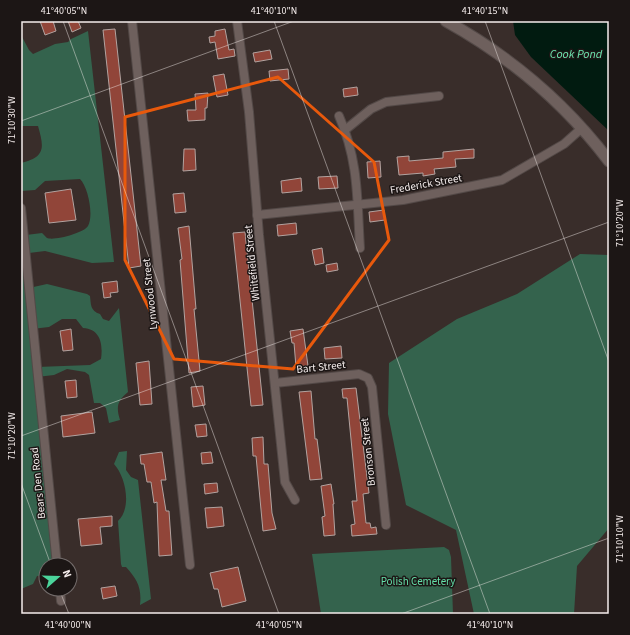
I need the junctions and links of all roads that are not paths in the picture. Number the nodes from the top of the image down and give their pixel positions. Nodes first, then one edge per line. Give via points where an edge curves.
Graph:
1 (132, 21) edge
2 (237, 21) edge
3 (446, 21) edge
4 (439, 96) dead end
5 (339, 116) dead end
6 (582, 128) junction
7 (345, 130) junction
8 (609, 161) edge
9 (357, 205) junction
10 (21, 208) edge
11 (257, 215) junction
12 (360, 248) dead end
13 (368, 378) joint
14 (275, 383) junction
15 (295, 500) dead end
16 (386, 525) dead end
17 (56, 557) edge
18 (190, 565) dead end
19 (61, 597) edge
20 (61, 601) dead end

1 - 18 street, Lynwood Street
2 - 11 street, Whitefield Street
3 - 6 main road via 512,63 543,89
4 - 7 street via 386,102 371,109
5 - 7 street
6 - 8 main road
6 - 9 street, Frederick Street via 564,144 502,180 403,200
7 - 9 street via 354,162
9 - 11 street, Frederick Street
9 - 12 street
10 - 17 street, Bears Den Road
11 - 14 street, Whitefield Street
13 - 14 street, Bart Street via 359,374
13 - 16 street, Bronson Street via 372,387
14 - 15 street, Whitefield Street via 285,482
19 - 20 street

